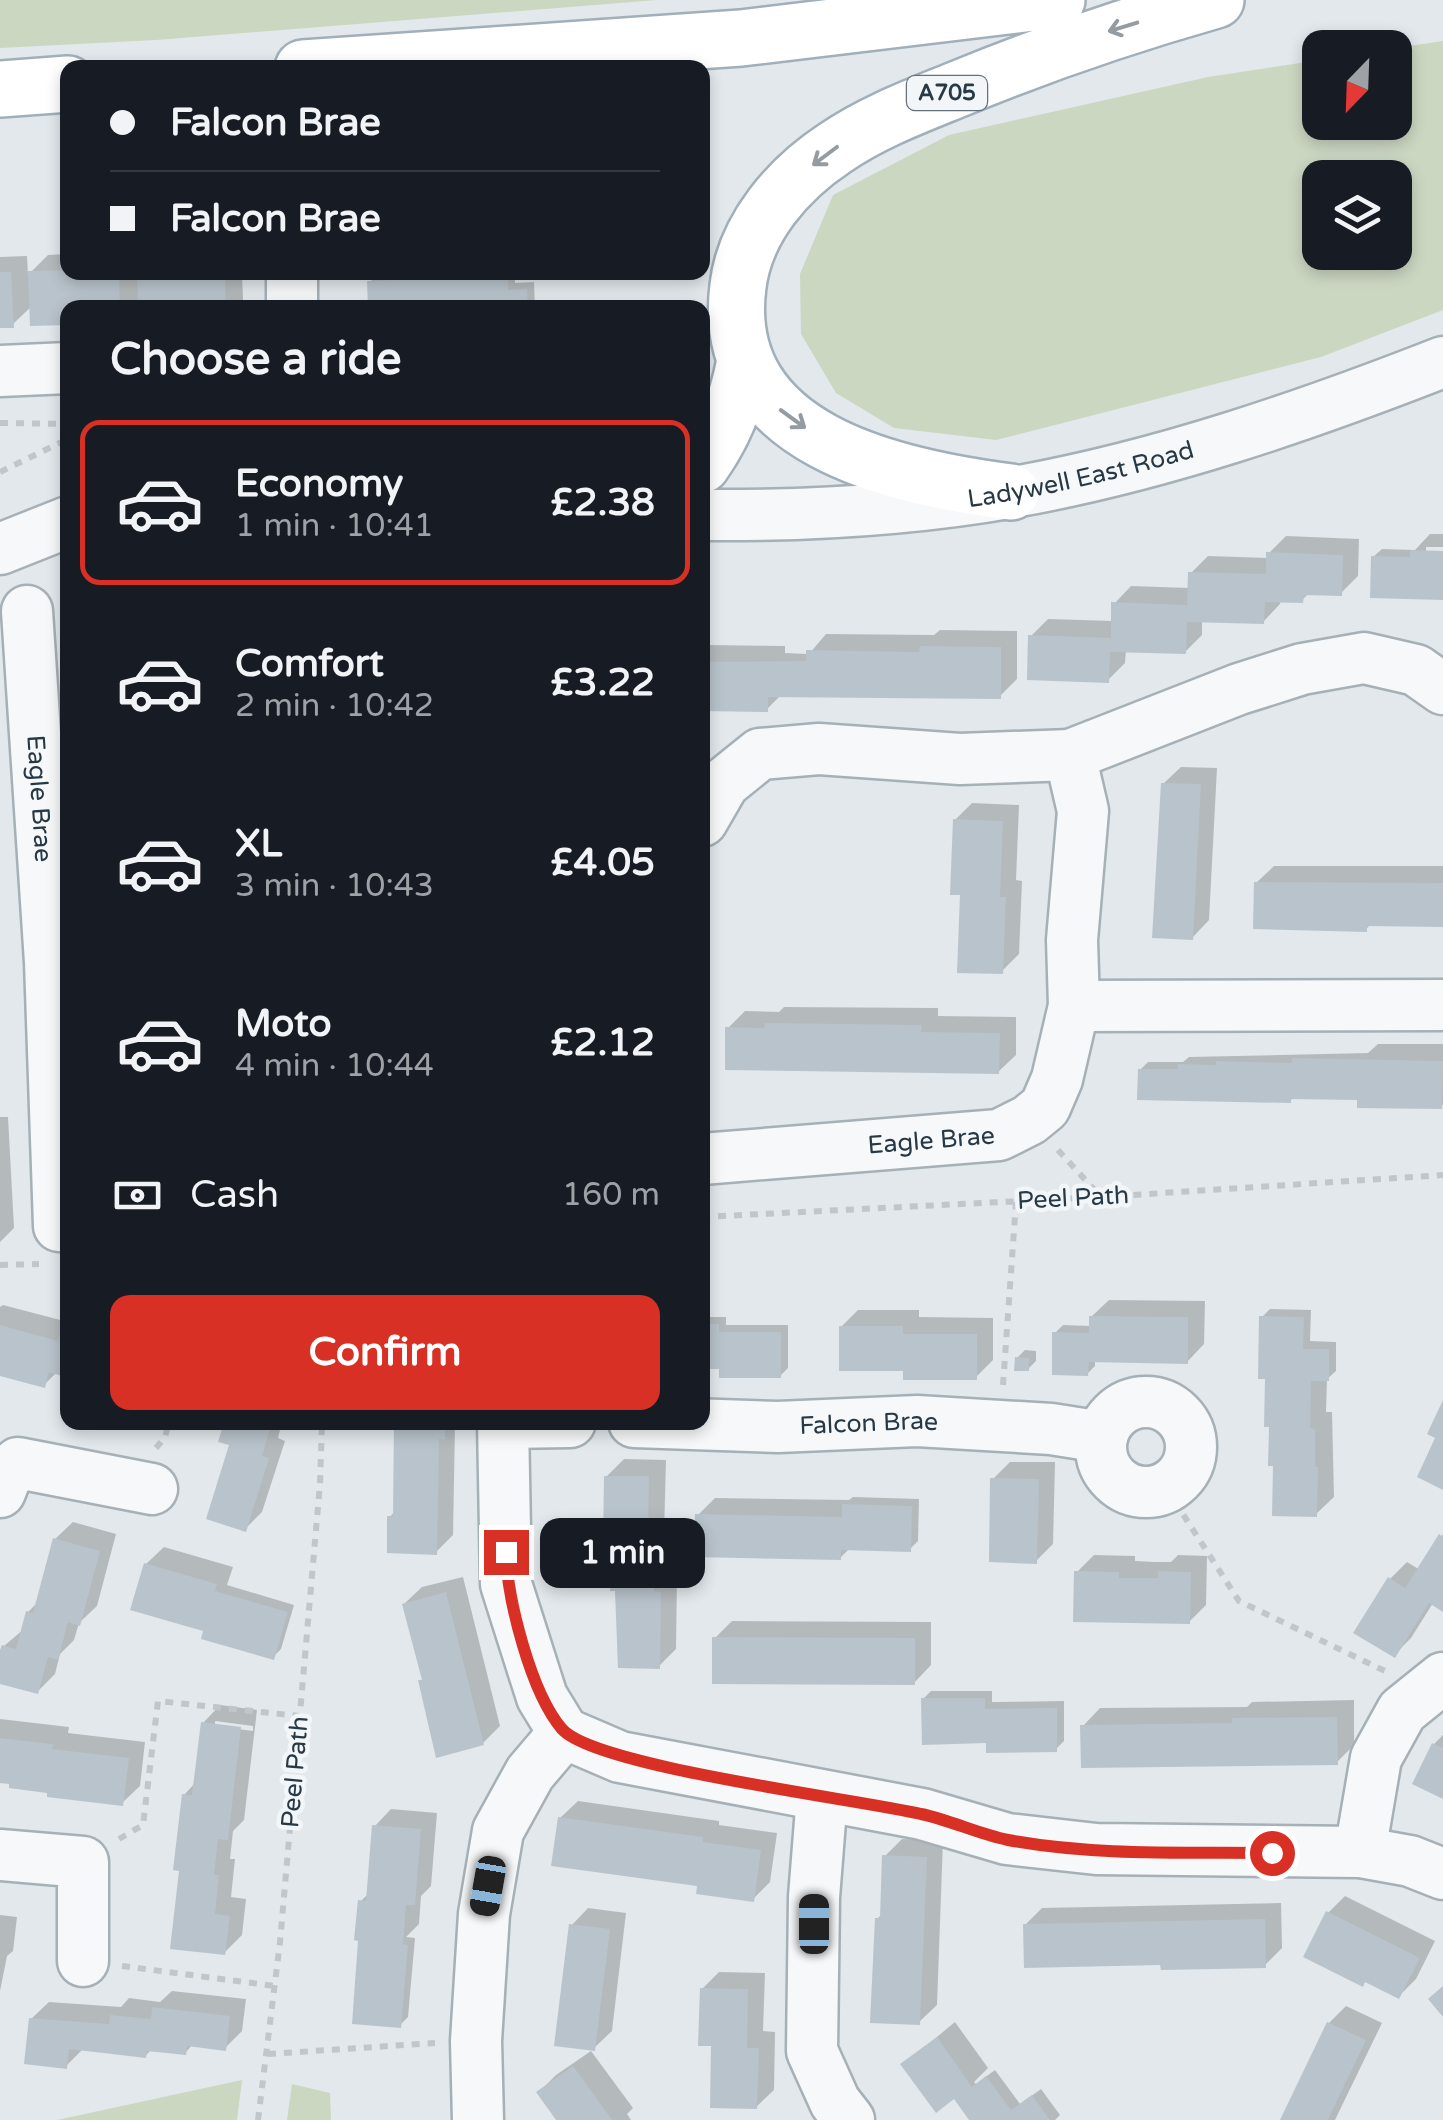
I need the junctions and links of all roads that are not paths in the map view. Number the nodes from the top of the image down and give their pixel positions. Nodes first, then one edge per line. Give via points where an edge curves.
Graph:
1 (1057, 0) edge
2 (1216, 0) edge
3 (419, 60) edge
4 (60, 85) edge
5 (0, 89) edge
6 (1443, 362) edge
7 (744, 365) junction
8 (60, 368) edge
9 (0, 370) edge
10 (710, 451) edge
11 (1011, 492) junction
12 (710, 515) edge
13 (60, 525) edge
14 (0, 549) edge
15 (27, 611) dead end
16 (1443, 689) edge
17 (16, 695) edge
18 (1070, 755) junction
19 (710, 807) edge
20 (59, 961) edge
21 (1443, 1005) edge
22 (1074, 1006) junction
23 (710, 1158) edge
24 (60, 1226) edge
25 (710, 1425) edge
26 (503, 1430) edge
27 (1102, 1437) junction
28 (152, 1489) dead end
29 (0, 1492) edge
30 (1434, 1686) edge
31 (564, 1732) junction
32 (822, 1796) junction
33 (1360, 1852) junction
34 (0, 1855) edge
35 (1443, 1874) edge
36 (83, 1961) road end
37 (478, 2120) edge
38 (849, 2120) edge

1 - 3 main road via 741,38
2 -> 7 main road, A705 via 1043,54 835,147 798,177 751,239 735,305
4 - 5 main road
6 - 11 street, Ladywell East Road via 1126,468
7 - 10 main road via 739,394
7 -> 11 main road via 786,417 856,456 923,479
8 - 9 street
11 - 12 street, Ladywell East Road via 778,516
13 - 14 street
15 - 17 street, Eagle Brae
16 - 18 street via 1416,670 1348,660 1240,689
17 - 20 street, Eagle Brae
18 - 19 street via 760,754 724,783
18 - 22 street, Eagle Brae via 1083,811 1072,940
20 - 24 street, Eagle Brae
21 - 22 street
22 - 23 street, Eagle Brae via 1045,1107 1000,1135
25 - 27 street, Falcon Brae via 917,1421
26 - 31 street via 506,1584 542,1697
27 - 27 street via 1104,1466 1124,1487 1152,1492 1178,1479 1191,1452 1190,1437 1173,1412 1146,1402 1117,1412
28 - 29 street via 18,1462
30 - 33 street via 1402,1710 1376,1758
31 - 32 street via 620,1757
31 - 37 street via 530,1773 498,1831 484,1914
32 - 33 street via 922,1814 1006,1840 1096,1849
32 - 38 street via 812,2051
33 - 35 street
34 - 36 street via 83,1862

